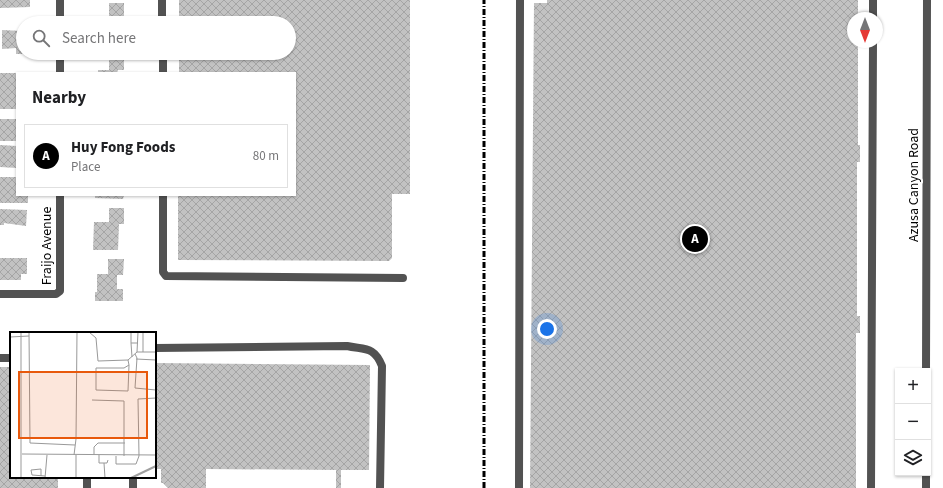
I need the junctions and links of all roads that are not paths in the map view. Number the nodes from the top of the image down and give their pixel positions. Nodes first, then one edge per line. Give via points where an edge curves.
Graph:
1 (60, 0) edge
2 (162, 0) edge
3 (520, 0) edge
4 (873, 0) edge
5 (927, 0) edge
6 (873, 12) edge
7 (60, 16) edge
8 (162, 16) edge
9 (873, 48) edge
10 (60, 60) edge
11 (162, 60) edge
12 (60, 72) edge
13 (163, 72) edge
14 (60, 196) edge
15 (163, 196) edge
16 (403, 278) dead end
17 (0, 294) edge
18 (156, 348) edge
19 (926, 368) edge
20 (926, 476) edge
21 (132, 478) edge
22 (133, 488) edge
23 (380, 488) edge
24 (519, 488) edge
25 (871, 488) edge
26 (926, 488) edge

1 - 7 street
2 - 8 street
3 - 24 street
4 - 6 street
5 - 19 street, Azusa Canyon Road
9 - 25 street
10 - 12 street
11 - 13 street
14 - 17 street, Fraijo Avenue via 60,292
15 - 16 street via 166,276
18 - 23 street via 347,346 371,351 378,356 382,366
20 - 26 street
21 - 22 street

